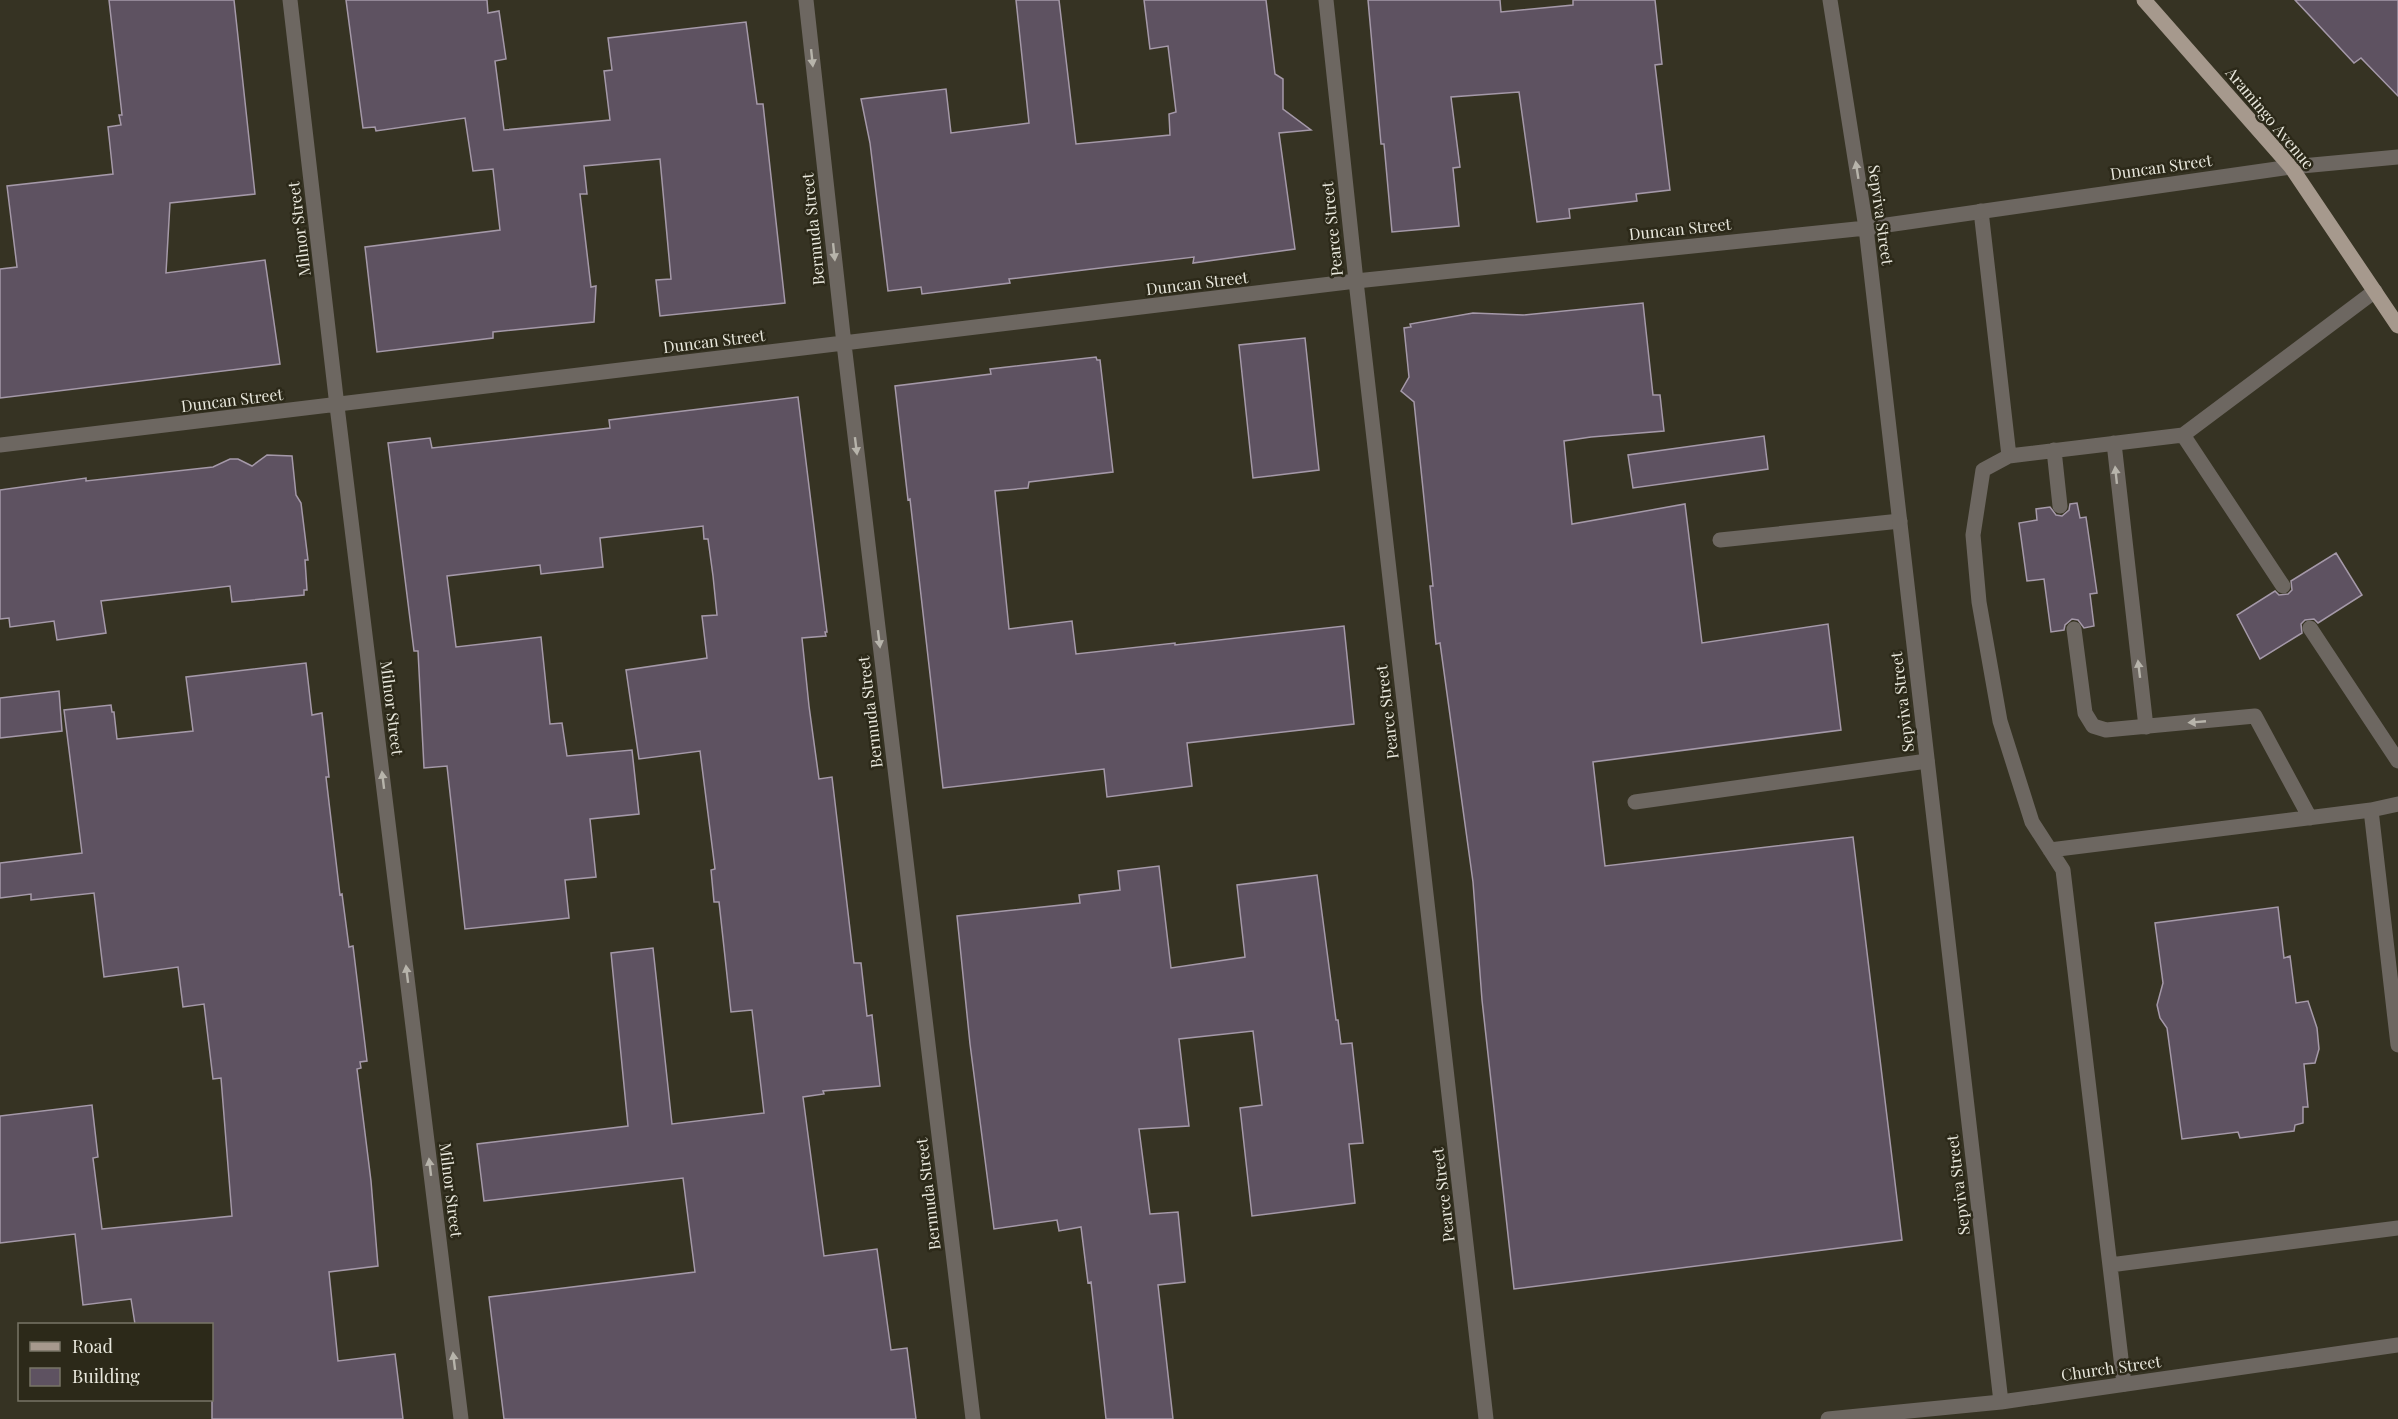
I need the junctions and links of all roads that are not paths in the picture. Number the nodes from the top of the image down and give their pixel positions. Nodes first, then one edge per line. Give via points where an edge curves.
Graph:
1 (291, 0) edge
2 (806, 0) edge
3 (1326, 0) edge
4 (1830, 0) edge
5 (2144, 0) edge
6 (2398, 157) edge
7 (2291, 167) junction
8 (1981, 211) junction
9 (1866, 228) junction
10 (1356, 281) junction
11 (2375, 291) junction
12 (2398, 326) edge
13 (844, 344) junction
14 (337, 406) junction
15 (2183, 435) junction
16 (2114, 443) junction
17 (0, 445) edge
18 (2054, 450) junction
19 (2009, 456) junction
20 (2060, 506) dead end
21 (1900, 521) junction
22 (1720, 540) dead end
23 (2283, 586) dead end
24 (2310, 628) dead end
25 (2074, 629) dead end
26 (2146, 727) junction
27 (2398, 760) edge
28 (1927, 761) junction
29 (1635, 802) dead end
30 (2398, 804) edge
31 (2371, 810) junction
32 (2310, 818) junction
33 (2050, 850) junction
34 (2398, 1045) edge
35 (2398, 1228) edge
36 (2110, 1265) junction
37 (2398, 1345) edge
38 (2124, 1384) junction
39 (2001, 1402) junction
40 (1954, 1412) edge
41 (461, 1419) edge
42 (973, 1419) edge
43 (1486, 1419) edge
44 (1828, 1419) edge

1 - 14 street, Milnor Street
2 -> 13 street, Bermuda Street
3 - 10 street, Pearce Street
9 -> 4 street, Sepviva Street
5 - 7 main road, Aramingo Avenue
6 - 7 street, Duncan Street
7 - 8 street, Duncan Street
7 - 11 main road, Aramingo Avenue
8 - 9 street, Duncan Street
8 - 19 street
9 - 10 street, Duncan Street
9 - 21 street, Sepviva Street
10 - 13 street, Duncan Street
10 - 43 street, Pearce Street
11 - 12 main road, Aramingo Avenue
11 - 15 street
13 - 14 street, Duncan Street
13 -> 42 street, Bermuda Street
14 - 17 street, Duncan Street
41 -> 14 street, Milnor Street
15 - 16 street
15 - 23 street
16 - 18 street
26 -> 16 street
18 - 19 street
18 - 20 street
19 - 33 street via 1983,470 1972,535 1979,602 2000,721 2032,822
21 - 22 street
21 - 28 street, Sepviva Street
24 - 27 street
25 - 26 street via 2085,713 2092,726 2106,730
32 -> 26 street via 2255,716
28 - 29 street
28 - 39 street, Sepviva Street
30 - 31 street
31 - 32 street
31 - 34 street
32 - 33 street
33 - 36 street via 2063,870
35 - 36 street
36 - 38 street
37 - 38 street, Church Street
38 - 39 street, Church Street
39 - 40 street, Church Street
40 - 44 street, Church Street

